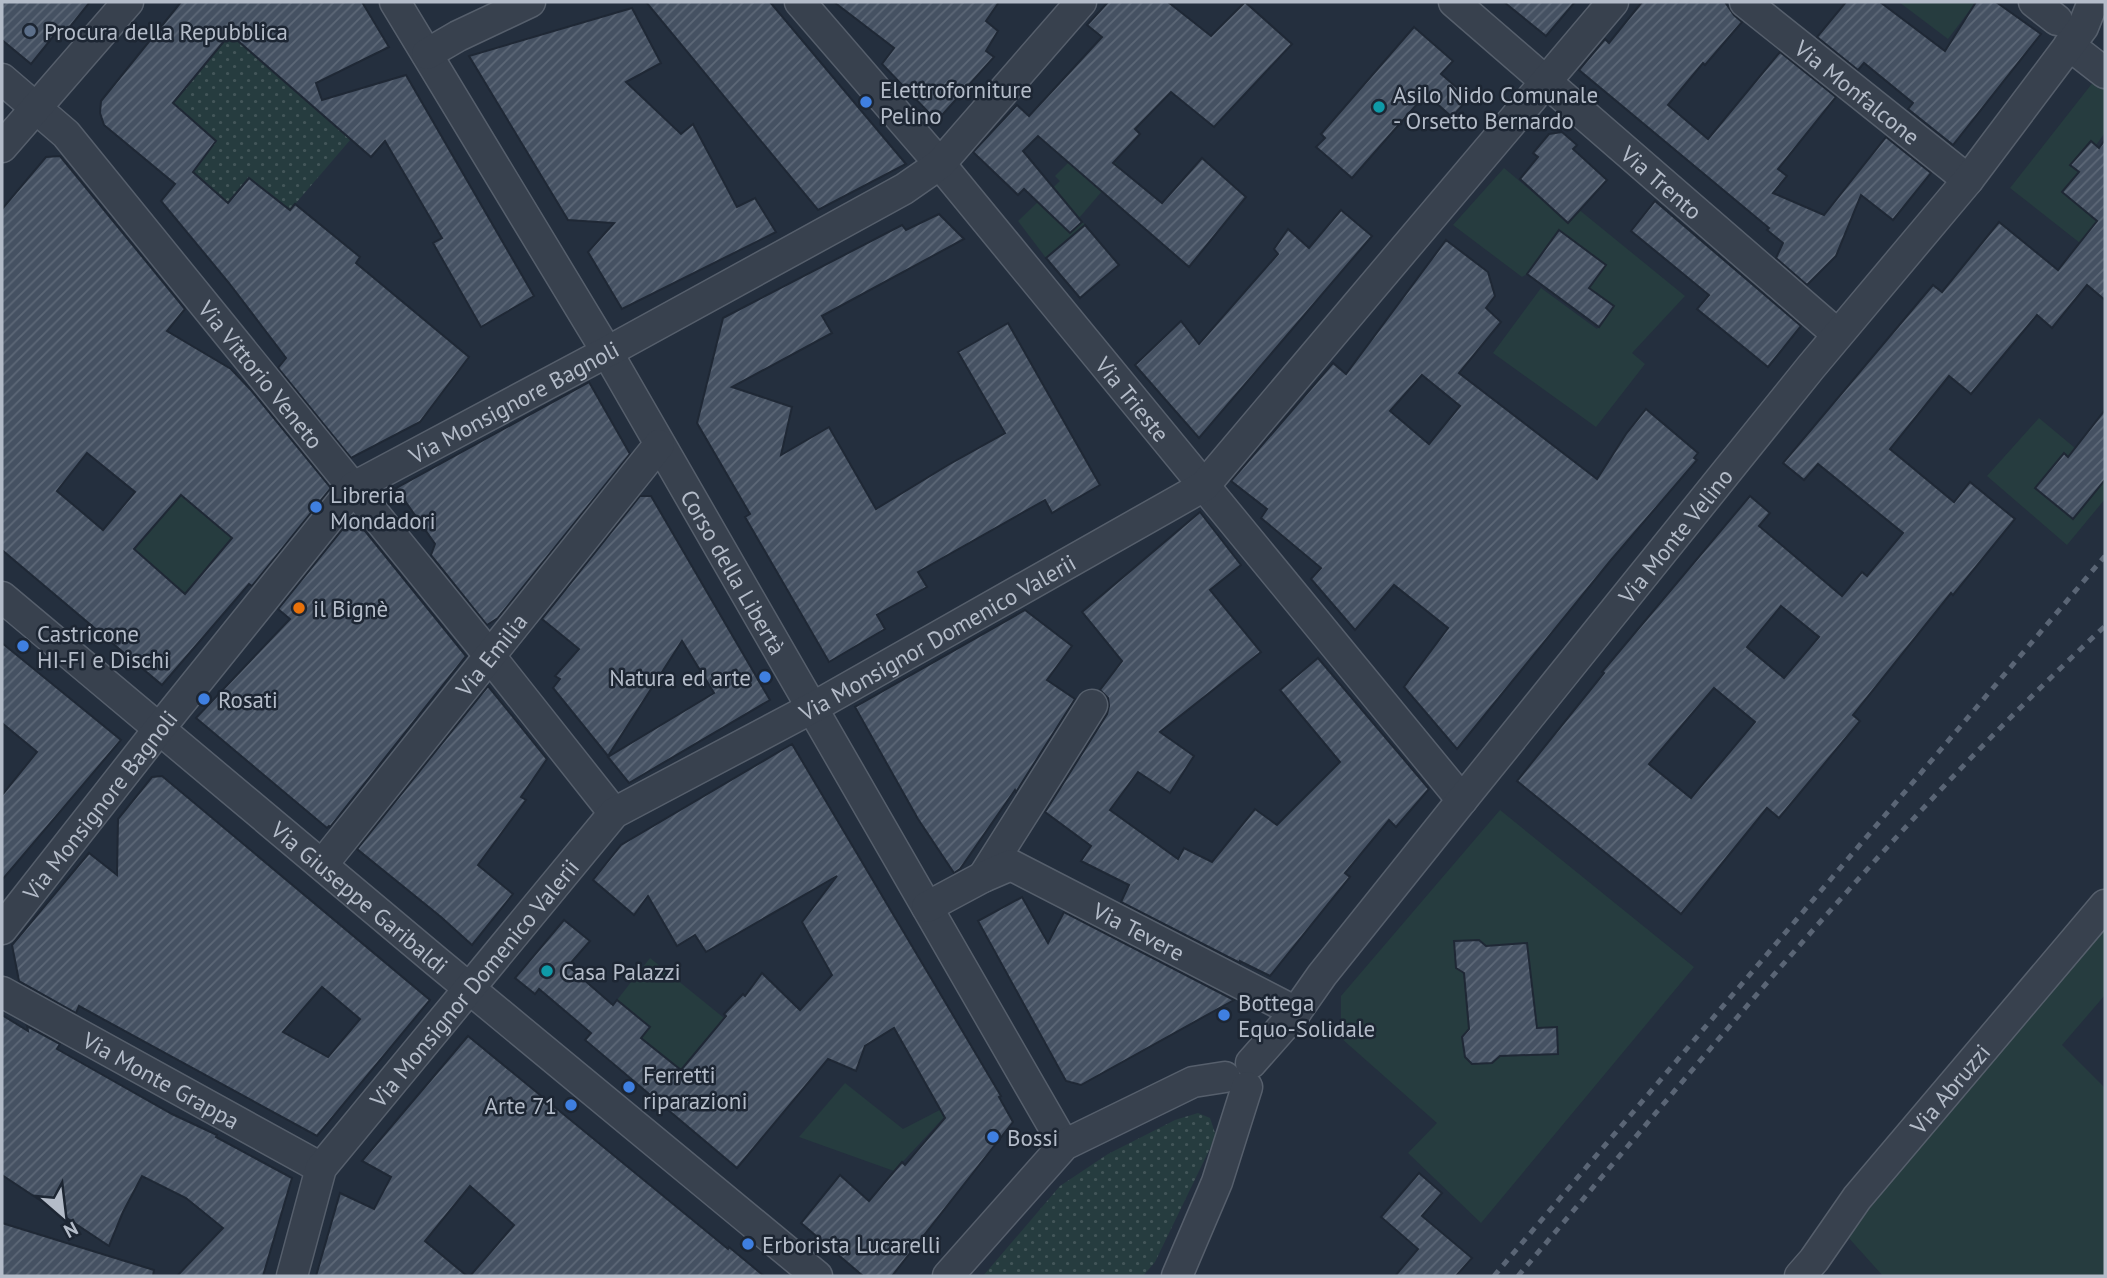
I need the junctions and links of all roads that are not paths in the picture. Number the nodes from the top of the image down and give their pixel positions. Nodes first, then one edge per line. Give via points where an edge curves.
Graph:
1 (128, 2) edge
2 (395, 2) edge
3 (530, 2) edge
4 (800, 2) edge
5 (1081, 2) edge
6 (1454, 2) edge
7 (1613, 2) edge
8 (1745, 2) edge
9 (2034, 2) edge
10 (2093, 2) edge
11 (2063, 32) junction
12 (427, 54) junction
13 (2105, 73) edge
14 (2, 79) edge
15 (1545, 82) junction
16 (35, 107) junction
17 (2, 147) edge
18 (940, 164) junction
19 (1968, 180) junction
20 (1837, 334) junction
21 (607, 352) junction
22 (659, 445) junction
23 (1203, 486) junction
24 (354, 487) junction
25 (2, 597) edge
26 (489, 655) junction
27 (1092, 705) dead end
28 (813, 708) junction
29 (159, 729) junction
30 (1461, 800) junction
31 (614, 813) junction
32 (321, 865) junction
33 (983, 877) junction
34 (2105, 905) edge
35 (927, 907) junction
36 (2, 929) edge
37 (468, 988) junction
38 (2, 992) edge
39 (1296, 1012) junction
40 (1241, 1076) junction
41 (1064, 1145) junction
42 (321, 1168) junction
43 (292, 1276) edge
44 (817, 1276) edge
45 (948, 1276) edge
46 (1177, 1276) edge
47 (1800, 1276) edge

1 - 16 street
2 - 12 street, Corso della Libertà
3 - 12 street
4 - 18 street, Via Trieste
5 - 18 street, Via Monsignore Bagnoli
6 - 15 street, Via Trento
7 - 15 street, Via Monsignor Domenico Valerii
8 - 19 street, Via Monfalcone
9 - 11 street
10 - 11 street, Via Monte Velino via 2083,27
11 - 13 street
11 - 19 street, Via Monte Velino
12 - 21 street, Corso della Libertà
14 - 16 street, Via Vittorio Veneto
15 - 20 street, Via Trento
15 - 23 street, Via Monsignor Domenico Valerii
16 - 17 street
16 - 24 street, Via Vittorio Veneto via 66,134
18 - 21 street, Via Monsignore Bagnoli via 904,189
18 - 23 street, Via Trieste
19 - 20 street, Via Monte Velino
20 - 30 street, Via Monte Velino
21 - 22 street, Corso della Libertà
21 - 24 street, Via Monsignore Bagnoli
22 - 26 street, Via Emilia
22 - 28 street, Corso della Libertà
23 - 28 street, Via Monsignor Domenico Valerii
23 - 30 street, Via Trieste
24 - 26 street, Via Vittorio Veneto
24 - 29 street, Via Monsignore Bagnoli
25 - 29 street, Via Giuseppe Garibaldi
26 - 31 street, Via Vittorio Veneto
26 - 32 street, Via Emilia
27 - 33 street, Via Tevere
28 - 31 street, Via Monsignor Domenico Valerii
28 - 35 street, Corso della Libertà
29 - 32 street, Via Giuseppe Garibaldi
29 - 36 street, Via Monsignore Bagnoli
30 - 39 street, Via Monte Velino
31 - 37 street, Via Monsignor Domenico Valerii
32 - 37 street, Via Giuseppe Garibaldi
33 - 35 street, Via Tevere
33 - 39 street, Via Tevere via 1011,865
34 - 47 street, Via Abruzzi via 1857,1198
35 - 41 street, Corso della Libertà
37 - 42 street, Via Monsignor Domenico Valerii
37 - 44 street, Via Giuseppe Garibaldi
38 - 42 street, Via Monte Grappa
39 - 40 street, Via Monte Velino
40 - 41 street via 1193,1082
40 - 46 street via 1217,1182
41 - 45 street
42 - 43 street, Via Monsignor Domenico Valerii

